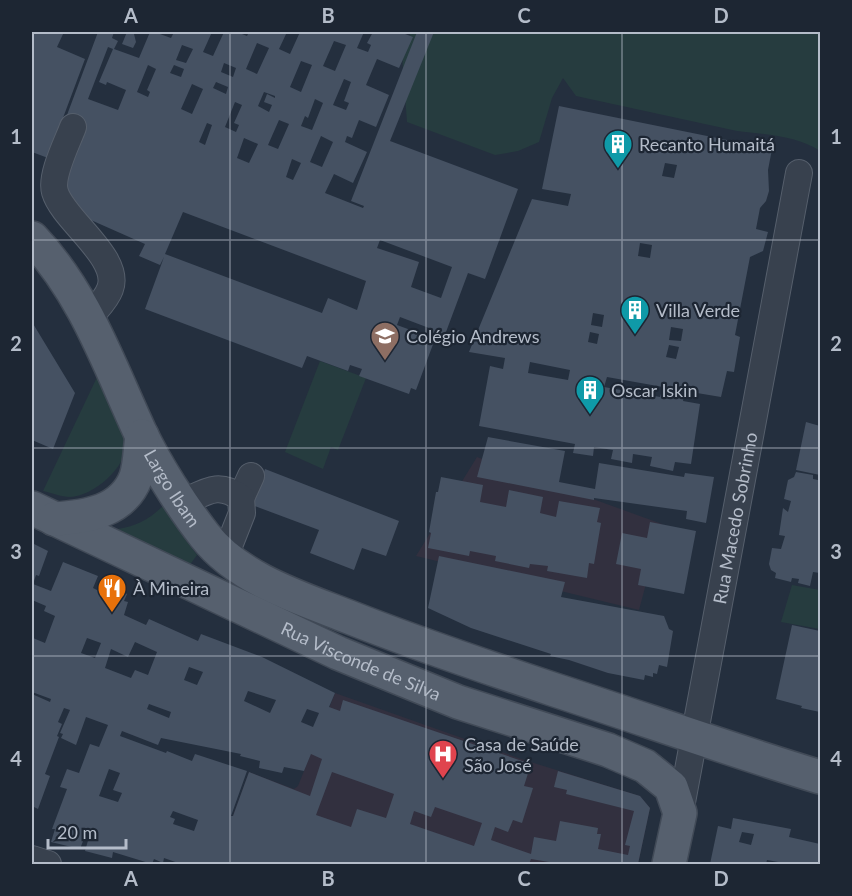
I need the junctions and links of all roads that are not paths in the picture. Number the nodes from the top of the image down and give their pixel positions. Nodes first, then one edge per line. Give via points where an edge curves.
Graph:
1 (73, 127) dead end
2 (799, 173) dead end
3 (32, 238) edge
4 (89, 318) junction
5 (142, 436) junction
6 (182, 503) junction
7 (43, 513) edge
8 (215, 547) junction
9 (694, 738) junction
10 (820, 777) edge
11 (680, 813) junction
12 (32, 859) edge
13 (48, 864) edge
14 (669, 864) edge

1 - 4 street via 55,173 54,192 102,254 112,279 105,298
2 - 9 street, Rua Macedo Sobrinho
3 - 4 main road, Largo Ibam
4 - 5 main road, Largo Ibam
5 - 6 main road, Largo Ibam
5 - 7 main road via 136,477 120,500 97,513 77,518
6 - 8 main road, Largo Ibam
6 - 8 street via 215,488 246,487 242,513
7 - 11 main road, Rua Visconde de Silva via 338,653 458,702 638,763 671,787
8 - 9 main road, Rua Visconde de Silva via 264,581 303,599 415,643
9 - 10 main road, Rua Visconde de Silva
9 - 11 street, Rua Macedo Sobrinho
11 - 14 main road, Rua Macedo Sobrinho
12 - 13 street

